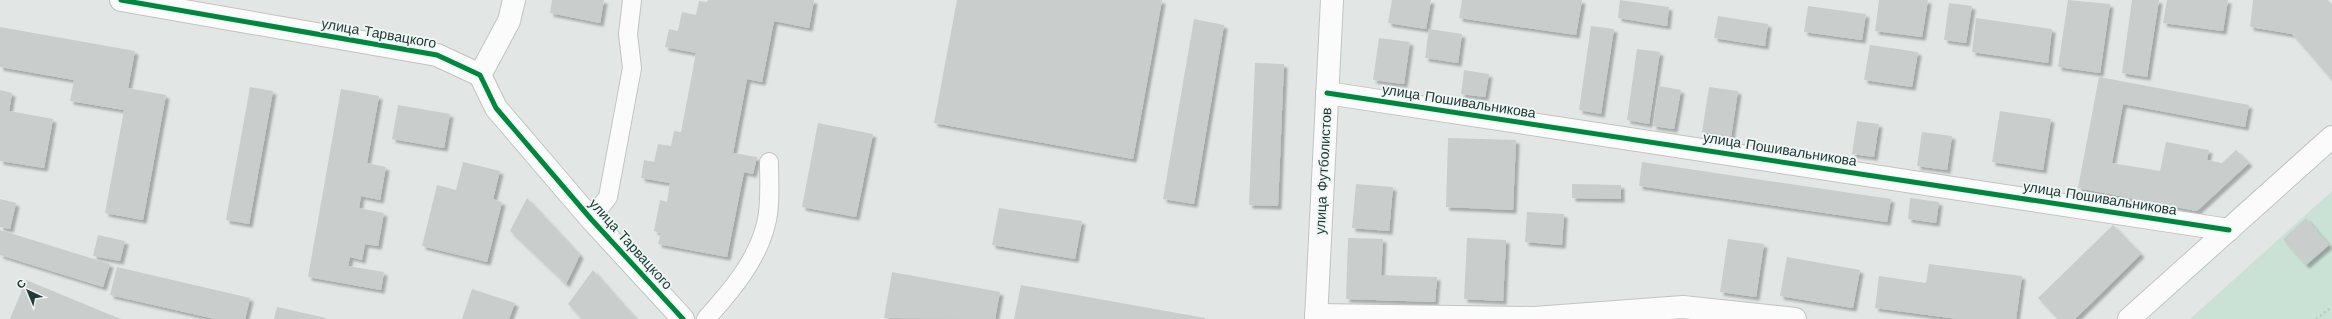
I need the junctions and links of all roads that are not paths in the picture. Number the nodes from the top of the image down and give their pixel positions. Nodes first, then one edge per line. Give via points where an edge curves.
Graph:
1 (122, 0) edge
2 (514, 0) edge
3 (632, 0) edge
4 (1332, 0) edge
5 (480, 75) junction
6 (1327, 93) junction
7 (2332, 137) edge
8 (769, 162) dead end
9 (591, 219) junction
10 (2229, 230) junction
11 (1316, 317) edge
12 (683, 319) edge
13 (706, 319) edge
14 (1795, 319) edge
15 (2129, 319) edge

1 - 5 street, улица Тарвацкого via 437,55
2 - 5 street via 508,21
3 - 9 lane via 628,34 632,68 608,197
4 - 6 street, улица Футболистов
5 - 9 street, улица Тарвацкого via 496,108
6 - 10 street, улица Пошивальникова
6 - 11 street, улица Футболистов
7 - 10 street
8 - 13 lane via 767,223 754,257 728,294
9 - 12 street, улица Тарвацкого
10 - 15 street
11 - 14 street via 1534,318 1683,307

